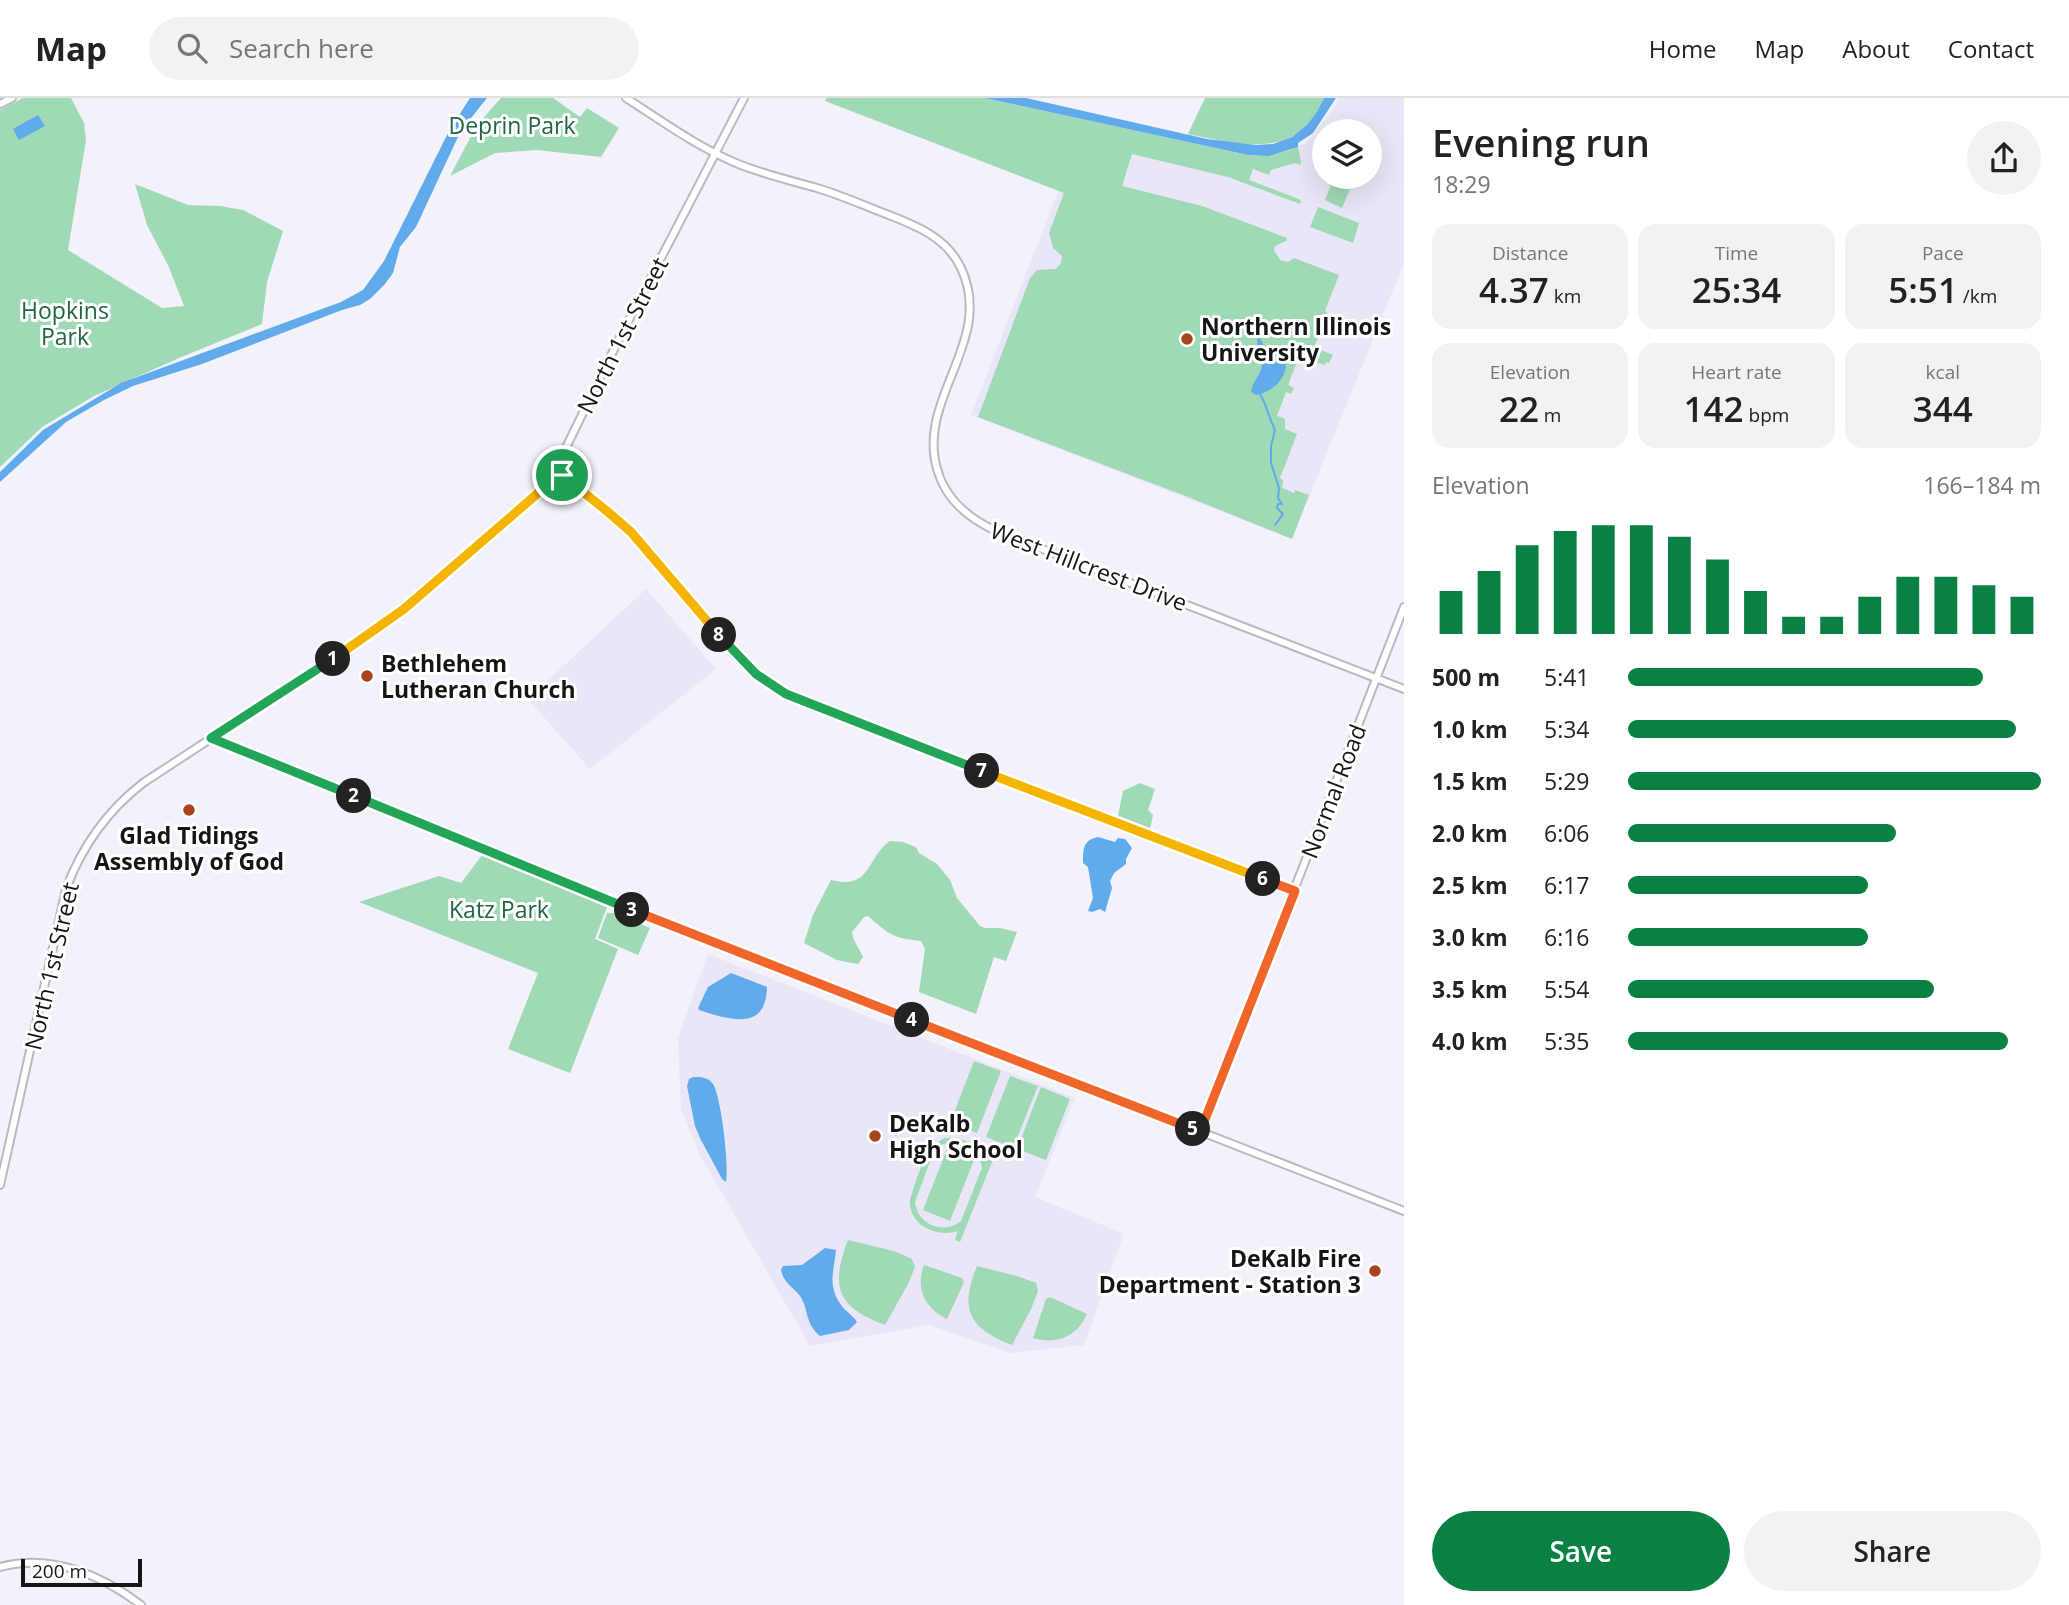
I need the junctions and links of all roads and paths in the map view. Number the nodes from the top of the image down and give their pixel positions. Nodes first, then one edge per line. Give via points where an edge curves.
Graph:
1 (12, 98) edge
2 (626, 98) edge
3 (744, 98) edge
4 (0, 104) edge
5 (715, 154) junction
6 (555, 470) junction
7 (1404, 607) edge
8 (1376, 678) junction
9 (1404, 689) edge
10 (211, 738) junction
11 (1295, 891) junction
12 (1200, 1132) junction
13 (0, 1185) edge
14 (1404, 1211) edge
15 (0, 1567) edge
16 (141, 1605) edge

1 - 4 street
2 - 5 street, West Hillcrest Drive
3 - 5 street, North 1st Street
5 - 6 street, North 1st Street
5 - 8 street, West Hillcrest Drive via 911,223 934,236 955,258 969,290 970,319 936,416 933,444 942,482 966,513 996,531
6 - 10 street, North 1st Street via 537,494 404,609
6 - 11 street via 631,532 750,668 782,692
7 - 8 street, Normal Road
8 - 9 street, West Hillcrest Drive
8 - 11 street, Normal Road
10 - 12 street via 571,886
10 - 13 street, North 1st Street via 123,800 95,831 76,865 66,889
11 - 12 street, Normal Road
12 - 14 street
15 - 16 street via 46,1564 80,1571 118,1588

